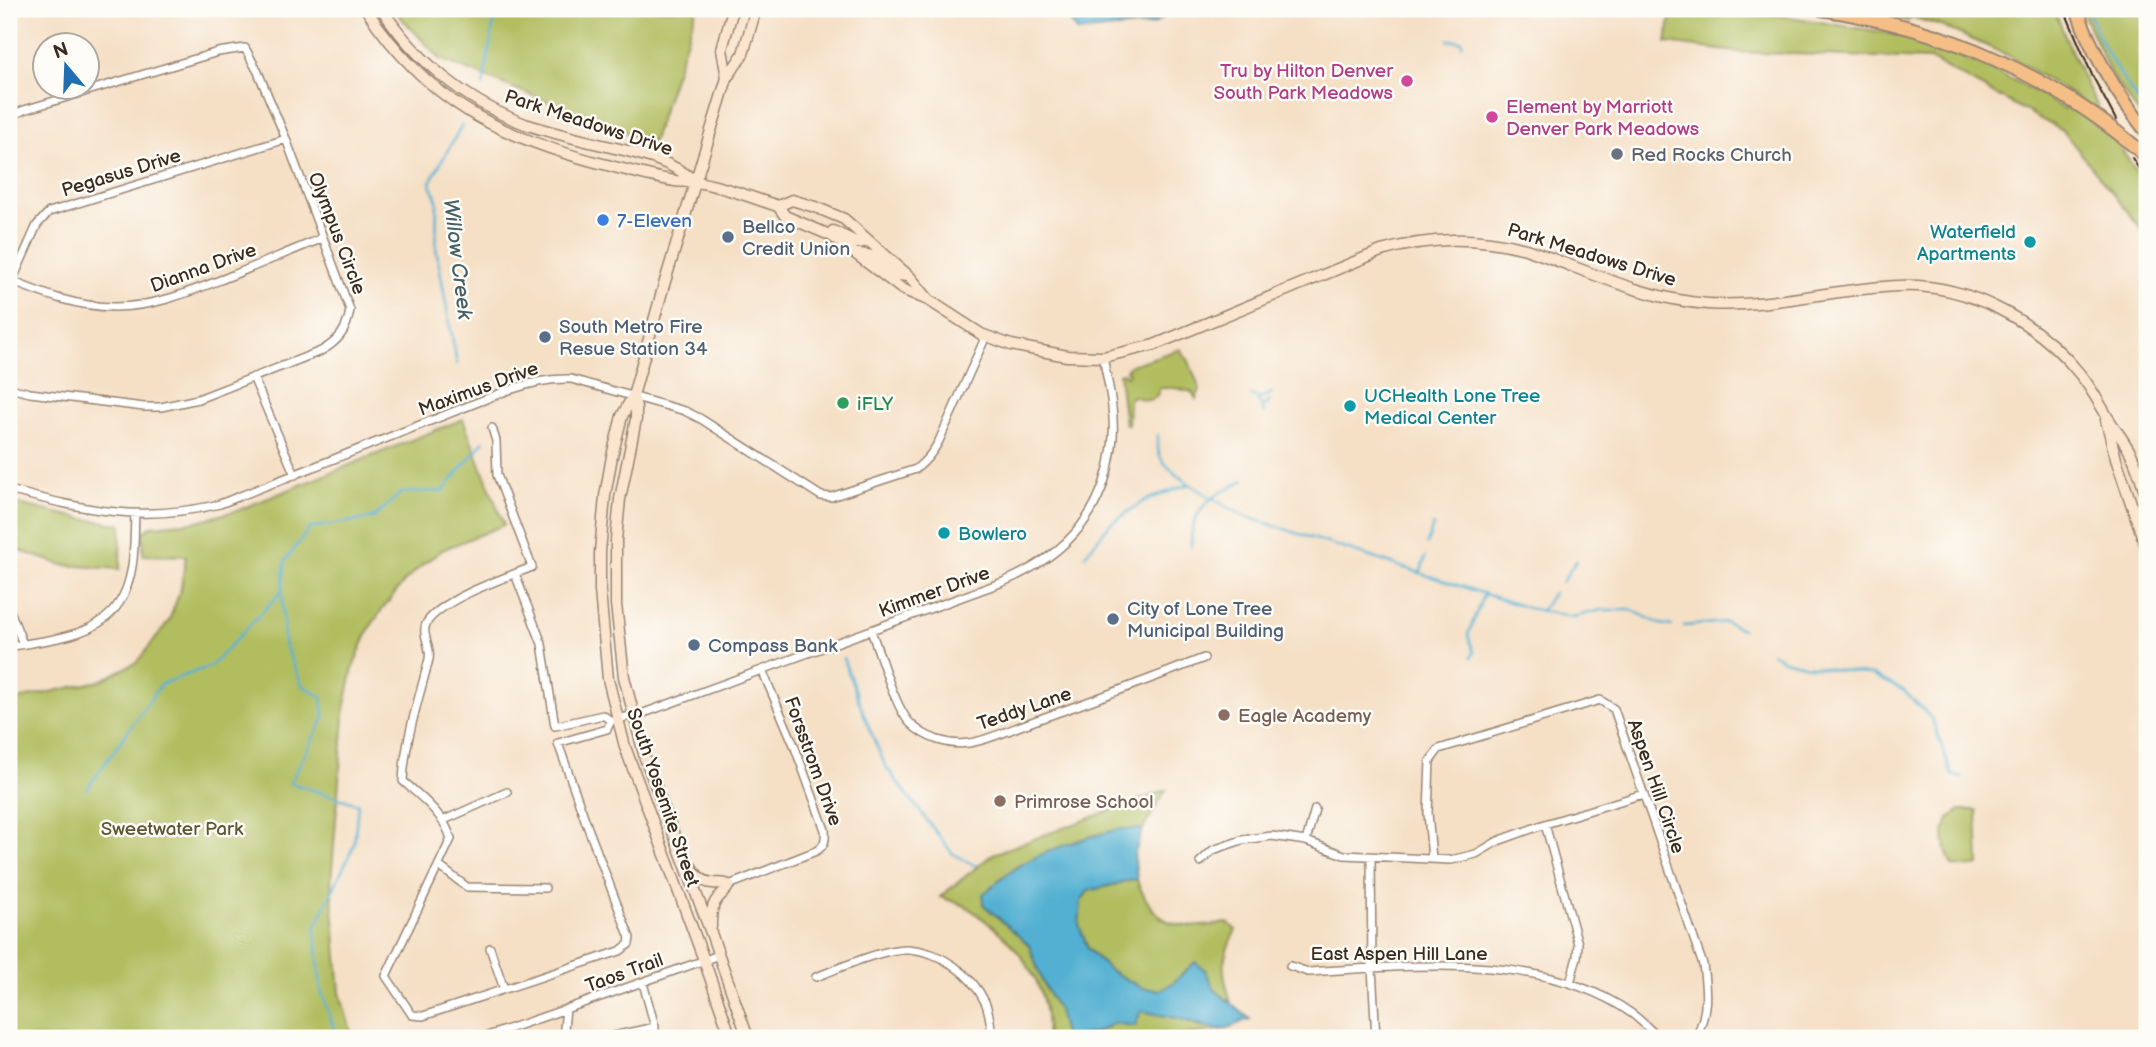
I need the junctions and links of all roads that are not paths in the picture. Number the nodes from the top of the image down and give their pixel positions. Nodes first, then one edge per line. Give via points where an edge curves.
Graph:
1 (366, 9) edge
2 (382, 9) edge
3 (733, 9) edge
4 (756, 9) edge
5 (1821, 9) edge
6 (2077, 9) edge
7 (727, 78) junction
8 (9, 117) edge
9 (2147, 132) edge
10 (286, 139) junction
11 (2147, 157) edge
12 (696, 182) junction
13 (778, 206) junction
14 (789, 218) junction
15 (323, 238) junction
16 (869, 241) junction
17 (858, 254) junction
18 (910, 276) junction
19 (10, 283) edge
20 (930, 301) junction
21 (986, 336) junction
22 (1103, 357) junction
23 (253, 377) junction
24 (9, 388) edge
25 (633, 396) junction
26 (2104, 411) junction
27 (492, 428) dead end
28 (295, 475) junction
29 (9, 490) edge
30 (2147, 499) edge
31 (135, 515) junction
32 (2147, 550) edge
33 (515, 574) junction
34 (9, 608) edge
35 (871, 631) junction
36 (23, 644) junction
37 (9, 647) edge
38 (1204, 658) dead end
39 (762, 670) junction
40 (632, 716) junction
41 (617, 719) junction
42 (508, 792) dead end
43 (1643, 794) junction
44 (1315, 809) dead end
45 (442, 821) junction
46 (1545, 824) junction
47 (1306, 841) junction
48 (678, 847) junction
49 (1371, 858) junction
50 (1432, 859) junction
51 (1200, 862) dead end
52 (439, 866) junction
53 (729, 885) junction
54 (545, 887) dead end
55 (711, 933) junction
56 (490, 948) dead end
57 (719, 955) junction
58 (704, 960) junction
59 (1290, 966) dead end
60 (1372, 968) junction
61 (816, 977) dead end
62 (643, 983) junction
63 (1570, 984) junction
64 (504, 989) junction
65 (566, 1009) junction
66 (517, 1026) junction
67 (655, 1027) junction
68 (482, 1038) edge
69 (516, 1038) edge
70 (563, 1038) edge
71 (604, 1038) edge
72 (655, 1038) edge
73 (731, 1038) edge
74 (747, 1038) edge
75 (992, 1038) edge
76 (1376, 1038) edge
77 (1659, 1038) edge
78 (1696, 1038) edge

1 - 12 main road, Park Meadows Drive via 419,75 484,122 584,159 661,179
2 - 12 main road, Park Meadows Drive via 436,71 490,108 547,131 647,156
3 - 7 main road, South Yosemite Street via 722,49
4 - 7 main road, South Yosemite Street via 743,54
5 - 11 highway via 1914,28 2001,61 2083,107
6 - 9 highway via 2106,75
7 - 12 main road, South Yosemite Street
8 - 10 street, Olympus Circle via 244,48
10 - 15 street, Olympus Circle
10 - 19 street, Pegasus Drive via 49,212 37,225
12 - 13 main road, Park Meadows Drive
12 - 25 main road, South Yosemite Street
13 - 14 main road, Park Meadows Drive
13 - 16 main road, Park Meadows Drive via 792,200 815,207 844,219
14 - 16 main road via 799,215 859,243
14 - 17 main road, Park Meadows Drive via 832,236
15 - 19 street, Dianna Drive via 153,303 95,305
15 - 23 street, Olympus Circle via 350,310 342,334 321,351
16 - 18 main road, Park Meadows Drive
17 - 18 main road via 873,256 898,275
17 - 20 main road, Park Meadows Drive via 902,289
18 - 20 main road, Park Meadows Drive
20 - 21 main road, Park Meadows Drive
21 - 22 main road, Park Meadows Drive via 1041,352
21 - 25 street, Maximus Drive via 926,461 916,469 831,497 821,496 701,419
22 - 26 main road, Park Meadows Drive via 1154,345 1381,251 1438,239 1472,240 1525,249 1657,296 1708,303 1769,303 1902,286 1965,296 2007,313 2049,341 2079,372
22 - 35 street, Kimmer Drive via 1113,437 1108,472 1100,496 1077,532 1027,572
23 - 24 street, Olympus Circle via 198,399 161,407 106,404
23 - 28 street
25 - 28 street, Maximus Drive via 571,379 541,380
25 - 40 main road, South Yosemite Street via 636,419 620,499 615,566 619,639
25 - 41 main road, South Yosemite Street via 622,416 612,456 600,552 603,640
26 - 30 main road, Park Meadows Drive via 2133,457
26 - 32 main road, Park Meadows Drive
27 - 33 street via 496,475 532,567
28 - 31 street, Maximus Drive via 190,512
29 - 31 street, Maximus Drive
31 - 36 street via 130,579 116,609 89,630
33 - 45 street via 449,603 424,628 430,654 404,759 403,781
33 - 64 street via 542,644 555,726 603,715 611,721 607,729 558,743 630,938 620,951
34 - 36 street
35 - 38 street, Teddy Lane via 909,723 930,737 953,743 970,743
35 - 39 street, Kimmer Drive
36 - 37 street
39 - 40 street, Kimmer Drive
39 - 53 street, Forsstrom Drive via 794,744 826,838 816,851
40 - 41 street, Kimmer Drive
40 - 48 main road, South Yosemite Street
41 - 58 main road, South Yosemite Street
42 - 45 street
43 - 46 street
43 - 50 street, Aspen Hill Circle via 1614,709 1600,700 1439,749 1430,761
43 - 78 street, Aspen Hill Circle via 1703,965 1707,997
44 - 47 street
45 - 52 street via 451,839
46 - 50 street via 1476,854
46 - 63 street via 1578,944
47 - 49 street via 1343,855
47 - 51 street via 1272,836 1242,840 1213,850
48 - 53 main road via 696,876
48 - 55 main road, South Yosemite Street
49 - 50 street
49 - 60 street
52 - 54 street via 467,887
52 - 64 street via 386,976 412,1015 423,1016
53 - 55 main road via 713,906
55 - 57 main road, South Yosemite Street
56 - 64 street
57 - 58 street, Taos Trail
57 - 74 main road, South Yosemite Street
58 - 62 street, Taos Trail
58 - 73 main road, South Yosemite Street
59 - 60 street, East Aspen Hill Lane via 1308,972
60 - 63 street, East Aspen Hill Lane via 1505,969
60 - 76 street
61 - 75 street via 884,953 908,949 938,956 975,987 985,1003
62 - 65 street, Taos Trail
62 - 67 street
63 - 77 street, East Aspen Hill Lane via 1610,1000
65 - 66 street
65 - 70 street, Taos Trail
66 - 68 street
66 - 69 street
67 - 71 street
67 - 72 street

